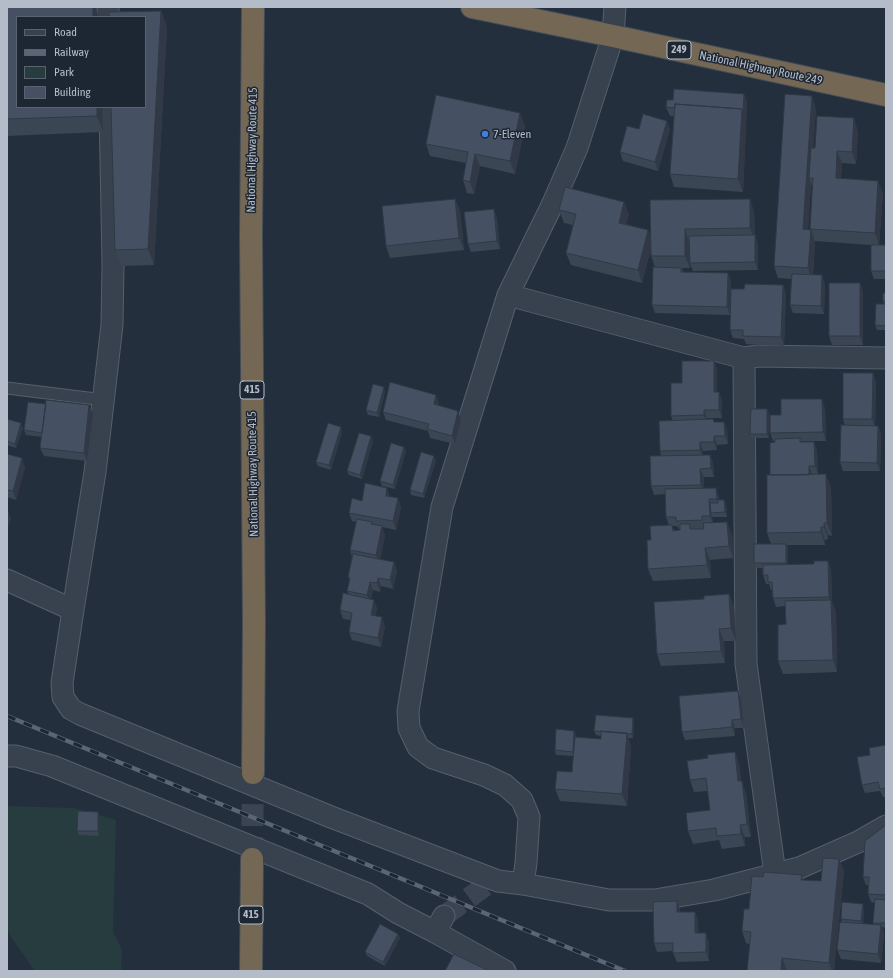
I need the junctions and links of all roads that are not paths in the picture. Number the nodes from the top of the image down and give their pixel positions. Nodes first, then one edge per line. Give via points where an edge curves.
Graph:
1 (253, 7) edge
2 (472, 7) edge
3 (614, 7) edge
4 (612, 36) junction
5 (886, 95) edge
6 (110, 108) edge
7 (508, 295) junction
8 (744, 358) junction
9 (886, 358) edge
10 (7, 388) edge
11 (104, 400) junction
12 (7, 580) edge
13 (73, 610) junction
14 (7, 756) edge
15 (253, 773) tunnel mouth
16 (886, 826) edge
17 (252, 859) tunnel mouth
18 (775, 874) junction
19 (523, 884) junction
20 (251, 971) edge
21 (504, 971) edge

1 - 15 highway, National Highway Route 415 / 415
2 - 4 highway, National Highway Route 249 / 249
3 - 4 street
4 - 5 highway, National Highway Route 249 / 249
4 - 7 street via 577,148
6 - 11 street via 112,325
7 - 8 street
7 - 19 street via 442,507 408,711 409,728 418,747 433,758 505,785 522,800 529,817
8 - 9 street
8 - 18 street via 746,664
10 - 11 lane
11 - 13 street
12 - 13 street
13 - 19 street via 62,683 63,696 71,709 492,883
14 - 21 street via 52,766 368,894 398,913 440,924
16 - 18 street via 858,842 806,865
17 - 20 highway, 415
18 - 19 street via 714,890 655,900 609,900

